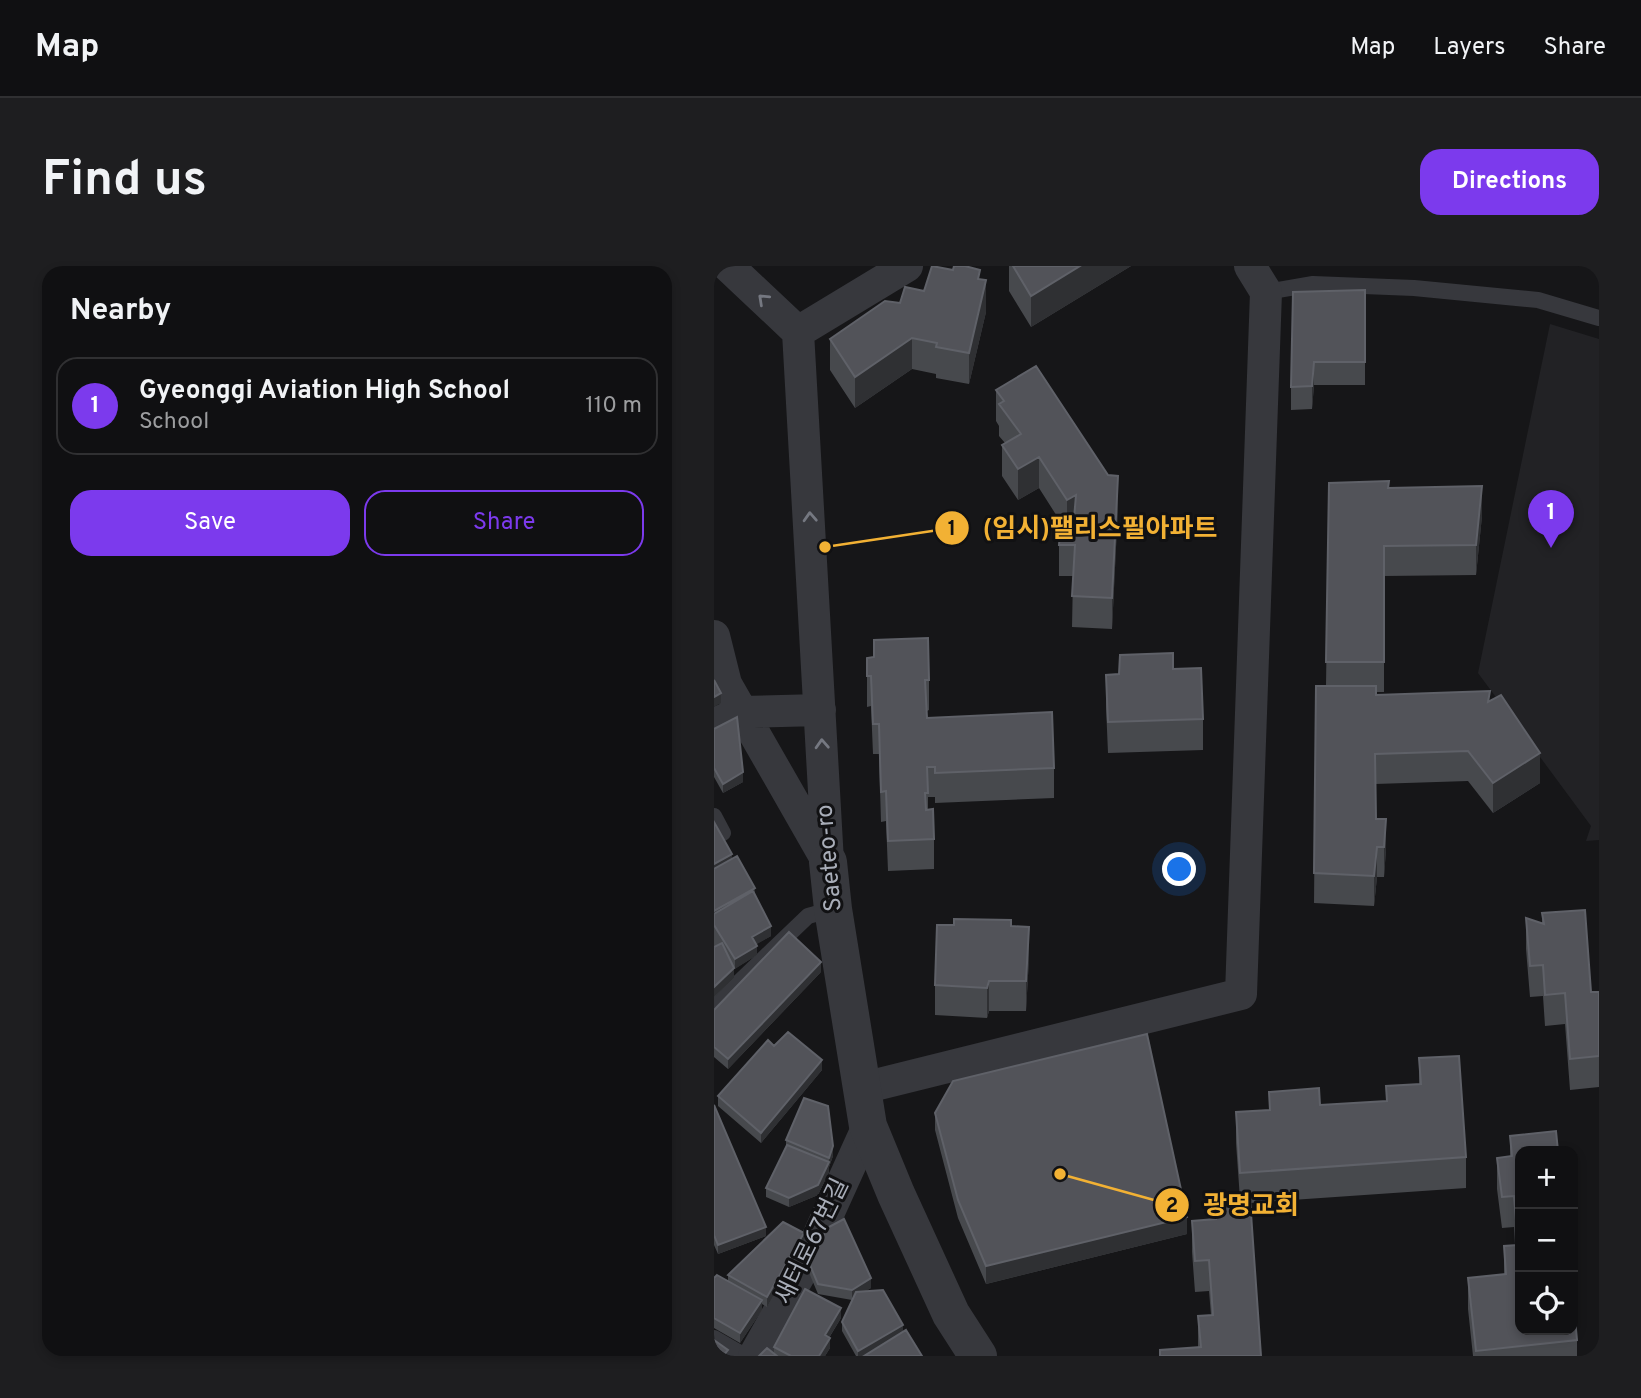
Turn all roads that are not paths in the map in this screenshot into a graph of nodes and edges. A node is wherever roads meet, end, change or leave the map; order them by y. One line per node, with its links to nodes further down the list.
1 (728, 266): 5 (street, one-way to 1)
2 (907, 266): 5 (street)
3 (1258, 279): 4 (lane); 16 (street)
4 (1599, 318)
5 (798, 332): 7 (street, Saeteo-ro, one-way to 5)
6 (714, 636): 8 (street)
7 (820, 710): 8 (street); 10 (street, Saeteo-ro, one-way to 7)
8 (728, 718): 9 (street)
9 (780, 780): 10 (street); 13 (street)
10 (824, 781): 13 (street, Saeteo-ro)
11 (714, 816): 12 (lane)
12 (723, 833)
13 (828, 862): 14 (street, Saeteo-ro)
14 (833, 909): 15 (lane); 16 (street, Saeteo-ro)
15 (714, 1006)
16 (863, 1088): 17 (street, Saeteo-ro)
17 (868, 1126): 19 (street, Saeteo-ro); 21 (street, 새터로67번길)
18 (714, 1338): 20 (lane)
19 (971, 1353)
20 (745, 1356)
21 (754, 1356)

